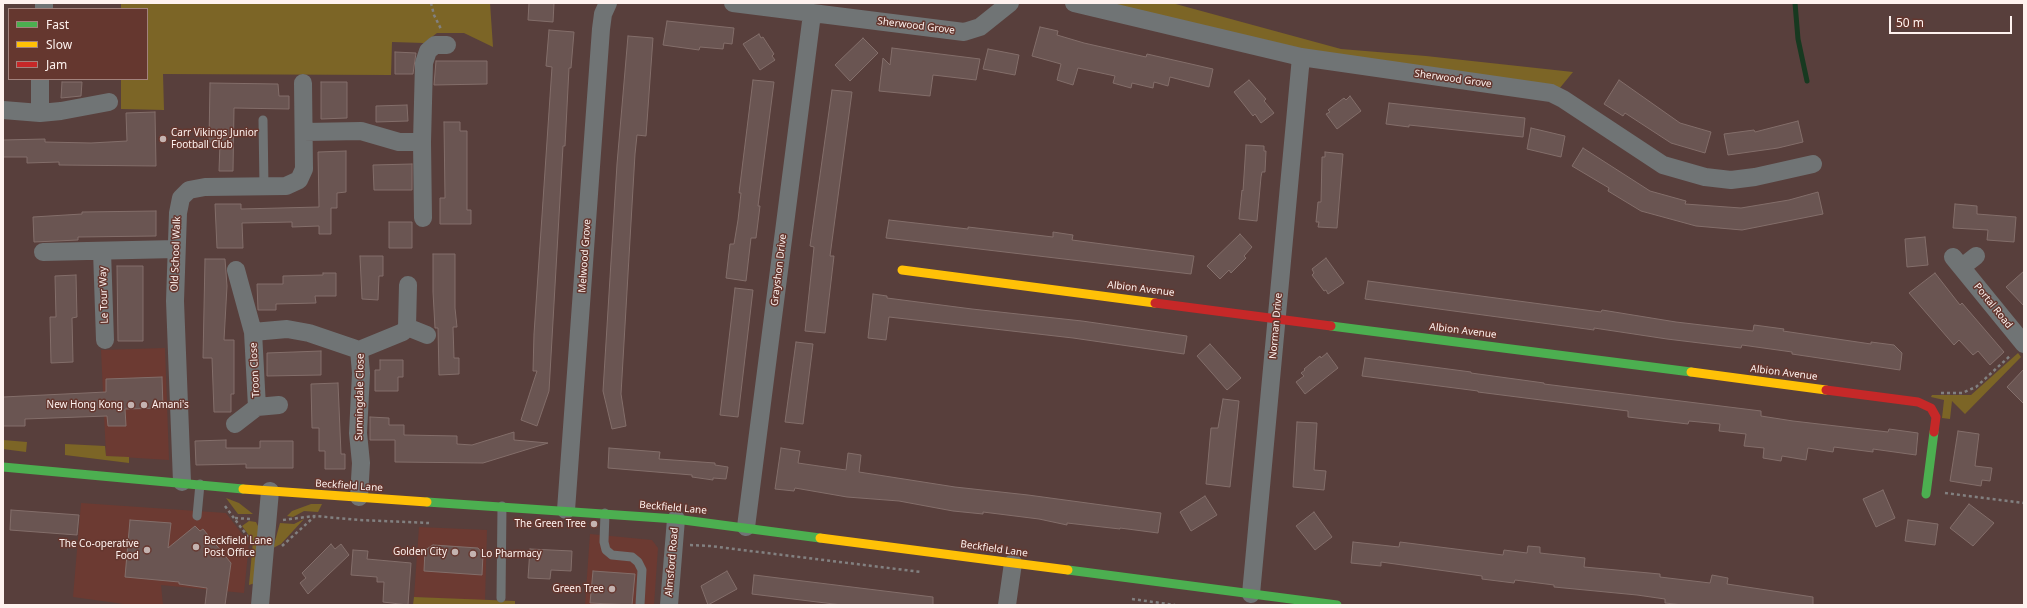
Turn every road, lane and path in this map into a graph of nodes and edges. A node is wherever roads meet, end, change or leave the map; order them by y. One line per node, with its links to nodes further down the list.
1 (431, 3): 7 (path)
2 (608, 3): 46 (street, Melwood Grove)
3 (733, 3): 6 (street)
4 (1010, 3): 6 (street, Sherwood Grove)
5 (1074, 3): 8 (street, Sherwood Grove)
6 (812, 14): 54 (street, Grayshon Drive)
7 (447, 45): 16 (street)
8 (1301, 57): 17 (street, Sherwood Grove); 27 (street, Norman Drive)
9 (40, 80): 13 (street)
10 (303, 83): 15 (street, Old School Walk)
11 (109, 102): 13 (street)
12 (3, 110): 13 (street)
13 (40, 113)
14 (263, 120): 18 (lane)
15 (304, 132): 16 (street); 18 (street, Old School Walk)
16 (422, 142): 19 (street)
17 (1813, 164)
18 (264, 187): 20 (street, Old School Walk)
19 (423, 218)
20 (176, 248): 21 (street); 39 (street, Old School Walk)
21 (102, 251): 22 (street); 31 (street, Le Tour Way)
22 (43, 252)
23 (1976, 256): 32 (street, Portal Road)
24 (236, 270): 29 (street, Troon Close)
25 (902, 270): 27 (street, Albion Avenue)
26 (408, 285): 28 (street)
27 (1277, 318): 34 (street, Albion Avenue); 57 (street, Norman Drive)
28 (407, 327): 30 (street); 33 (street, Sunningdale Close)
29 (252, 332): 33 (street, Troon Close); 36 (street, Troon Close)
30 (427, 335)
31 (105, 340)
32 (2024, 344): 34 (path)
33 (359, 350): 42 (street, Sunningdale Close)
34 (1918, 402): 41 (street, Albion Avenue)
35 (279, 405): 36 (street, Troon Close)
36 (257, 407): 37 (street, Troon Close)
37 (235, 424)
38 (3, 467): 39 (street, Beckfield Lane)
39 (191, 483): 40 (street, Beckfield Lane); 48 (lane)
40 (270, 491): 42 (street, Beckfield Lane); 55 (street)
41 (1926, 494): 43 (path)
42 (359, 497): 45 (street, Beckfield Lane)
43 (2024, 503)
44 (224, 506): 50 (path)
45 (502, 506): 46 (street, Beckfield Lane); 58 (lane)
46 (566, 510): 47 (street, Beckfield Lane)
47 (606, 513): 51 (street, Beckfield Lane); 60 (lane)
48 (197, 516)
49 (315, 516): 52 (path); 53 (path); 55 (path)
50 (256, 519)
51 (676, 519): 54 (street, Beckfield Lane); 61 (street, Almsford Road)
52 (285, 521)
53 (431, 523)
54 (746, 527): 56 (street, Beckfield Lane)
55 (265, 556): 59 (street)
56 (1013, 563): 57 (street, Beckfield Lane); 62 (street)
57 (1251, 594): 63 (street, Beckfield Lane)
58 (500, 598)
59 (260, 605)
60 (640, 605)
61 (669, 605)
62 (1007, 605)
63 (1337, 605)

